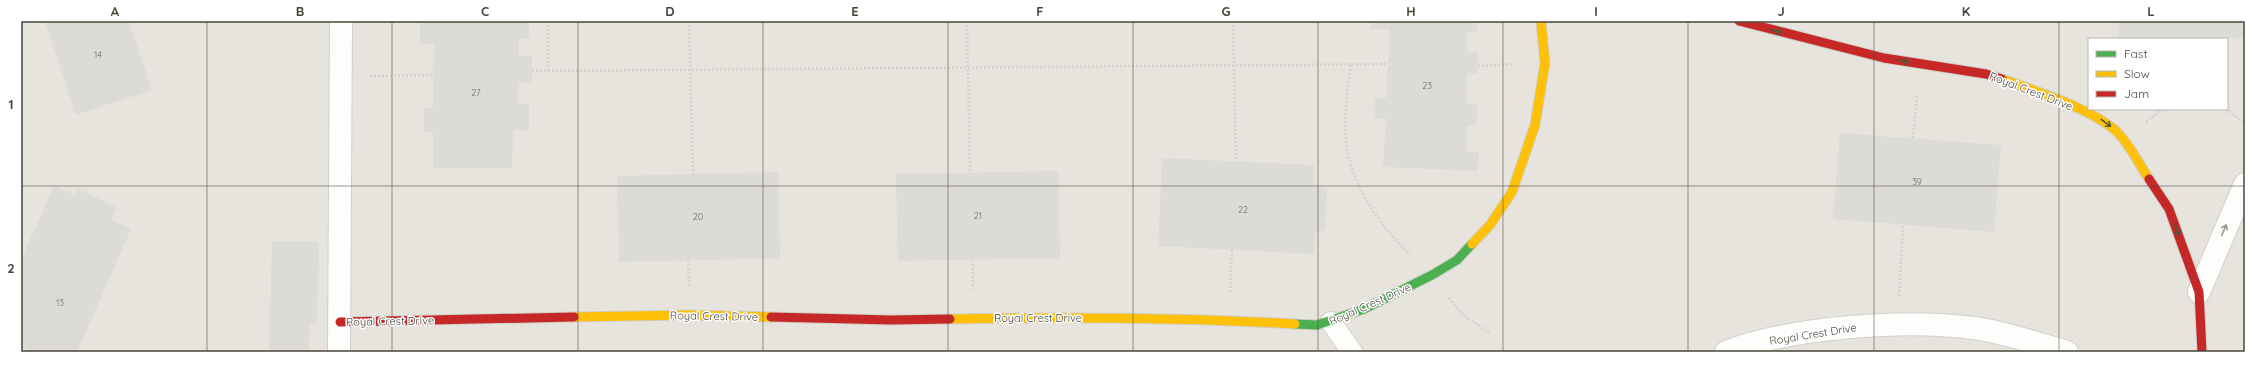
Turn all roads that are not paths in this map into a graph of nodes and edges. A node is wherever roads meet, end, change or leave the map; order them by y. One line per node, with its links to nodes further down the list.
1 (341, 21): 6 (street, Royal Crest Drive)
2 (1541, 21): 7 (street, Royal Crest Drive)
3 (1739, 21): 5 (street, Royal Crest Drive, one-way to 5)
4 (2245, 184): 5 (street, Royal Crest Drive, one-way to 4)
5 (2199, 292): 12 (street, Royal Crest Drive)
6 (340, 322): 7 (street, Royal Crest Drive); 8 (street, Royal Crest Drive)
7 (1331, 322): 9 (lane)
8 (339, 352)
9 (1352, 352)
10 (1726, 352): 11 (street, Royal Crest Drive)
11 (2067, 352)
12 (2202, 352)

